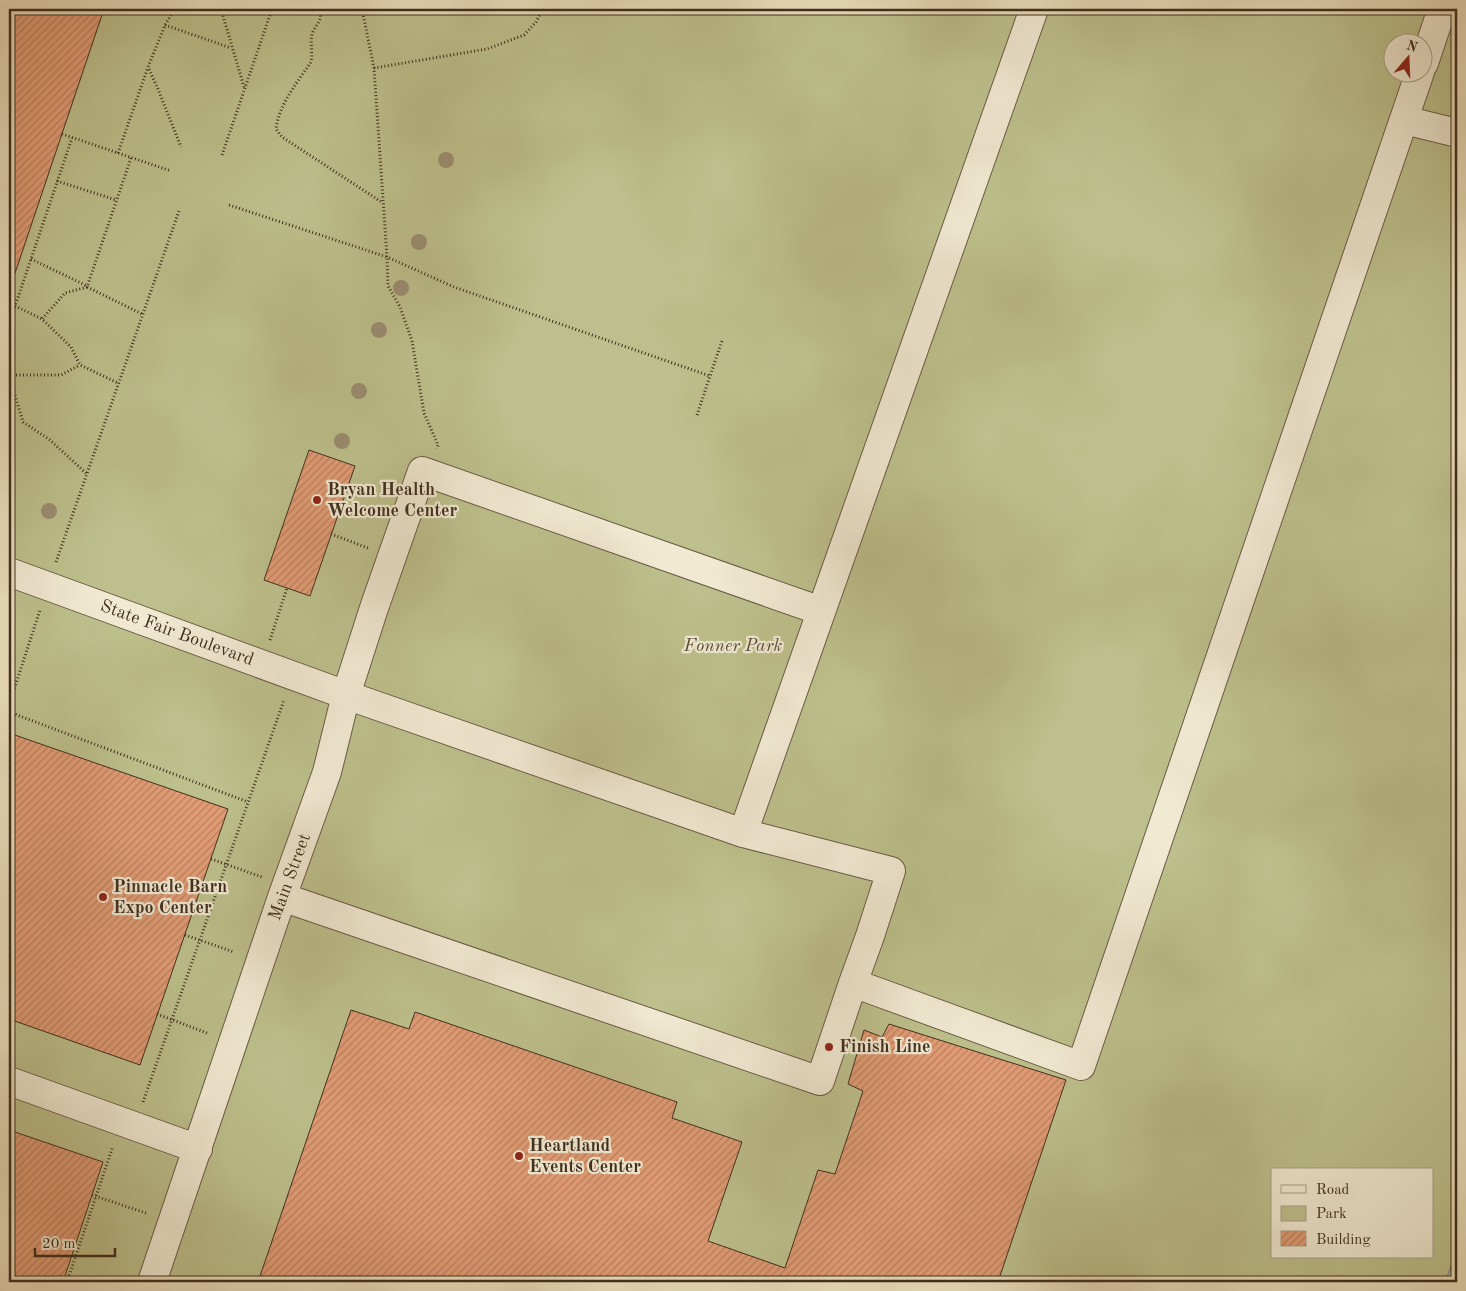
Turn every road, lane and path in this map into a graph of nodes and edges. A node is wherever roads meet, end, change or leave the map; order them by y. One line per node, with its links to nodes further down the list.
1 (175, 9): 9 (path)
2 (221, 9): 11 (path)
3 (272, 9): 15 (path)
4 (318, 9): 27 (path)
5 (362, 9): 13 (path)
6 (543, 9): 13 (path)
7 (1034, 9): 50 (street)
8 (1442, 9): 10 (street)
9 (165, 25): 11 (path); 12 (path)
10 (1434, 33)
11 (231, 48): 15 (path)
12 (148, 67): 20 (path); 21 (path)
13 (374, 68): 27 (path)
14 (1417, 82): 16 (street)
15 (244, 89): 22 (path)
16 (1404, 120): 17 (street); 64 (street)
17 (1457, 133)
18 (62, 134): 19 (path)
19 (72, 138): 21 (path); 25 (path)
20 (181, 147)
21 (118, 153): 23 (path)
22 (222, 155)
23 (131, 158): 24 (path); 26 (path)
24 (171, 171)
25 (57, 181): 26 (path); 31 (path)
26 (116, 200): 32 (path)
27 (383, 203): 30 (path)
28 (229, 205): 30 (path)
29 (179, 211): 34 (path)
30 (387, 257): 40 (path); 43 (path)
31 (31, 259): 32 (path); 33 (path)
32 (87, 286): 34 (path); 35 (path)
33 (15, 306): 35 (path); 36 (path)
34 (142, 314): 41 (path)
35 (42, 319): 38 (path)
36 (9, 324)
37 (722, 341): 40 (path)
38 (80, 365): 39 (path); 41 (path)
39 (9, 375): 44 (path)
40 (710, 376): 42 (path)
41 (118, 383): 44 (path)
42 (697, 415)
43 (426, 472): 46 (street, Main Street); 50 (street)
44 (87, 474): 48 (path)
45 (331, 534): 46 (path)
46 (392, 557): 53 (street, Main Street)
47 (9, 572): 48 (street, State Fair Boulevard)
48 (48, 585): 51 (street, State Fair Boulevard); 54 (path)
49 (287, 588): 51 (path)
50 (821, 611): 57 (street)
51 (262, 664): 52 (street, State Fair Boulevard)
52 (293, 676): 53 (street, State Fair Boulevard); 56 (path)
53 (346, 695): 57 (street, State Fair Boulevard); 60 (street, Main Street)
54 (9, 705)
55 (9, 712): 56 (path)
56 (248, 802): 59 (path)
57 (743, 833): 64 (street, State Fair Boulevard)
58 (211, 859): 59 (path)
59 (226, 864): 60 (path); 62 (path)
60 (284, 891): 63 (street, Main Street); 64 (street)
61 (185, 935): 62 (path)
62 (200, 940): 63 (path); 66 (path)
63 (260, 962): 67 (street, Main Street)
64 (853, 983)
65 (157, 1014): 66 (path)
66 (172, 1019): 67 (path); 69 (path)
67 (233, 1042): 70 (street, Main Street)
68 (9, 1081): 69 (street)
69 (128, 1124): 70 (street); 71 (path)
70 (198, 1149): 72 (street, Main Street)
71 (94, 1195): 72 (path); 73 (path)
72 (173, 1223): 74 (street, Main Street)
73 (67, 1282)
74 (152, 1282)

